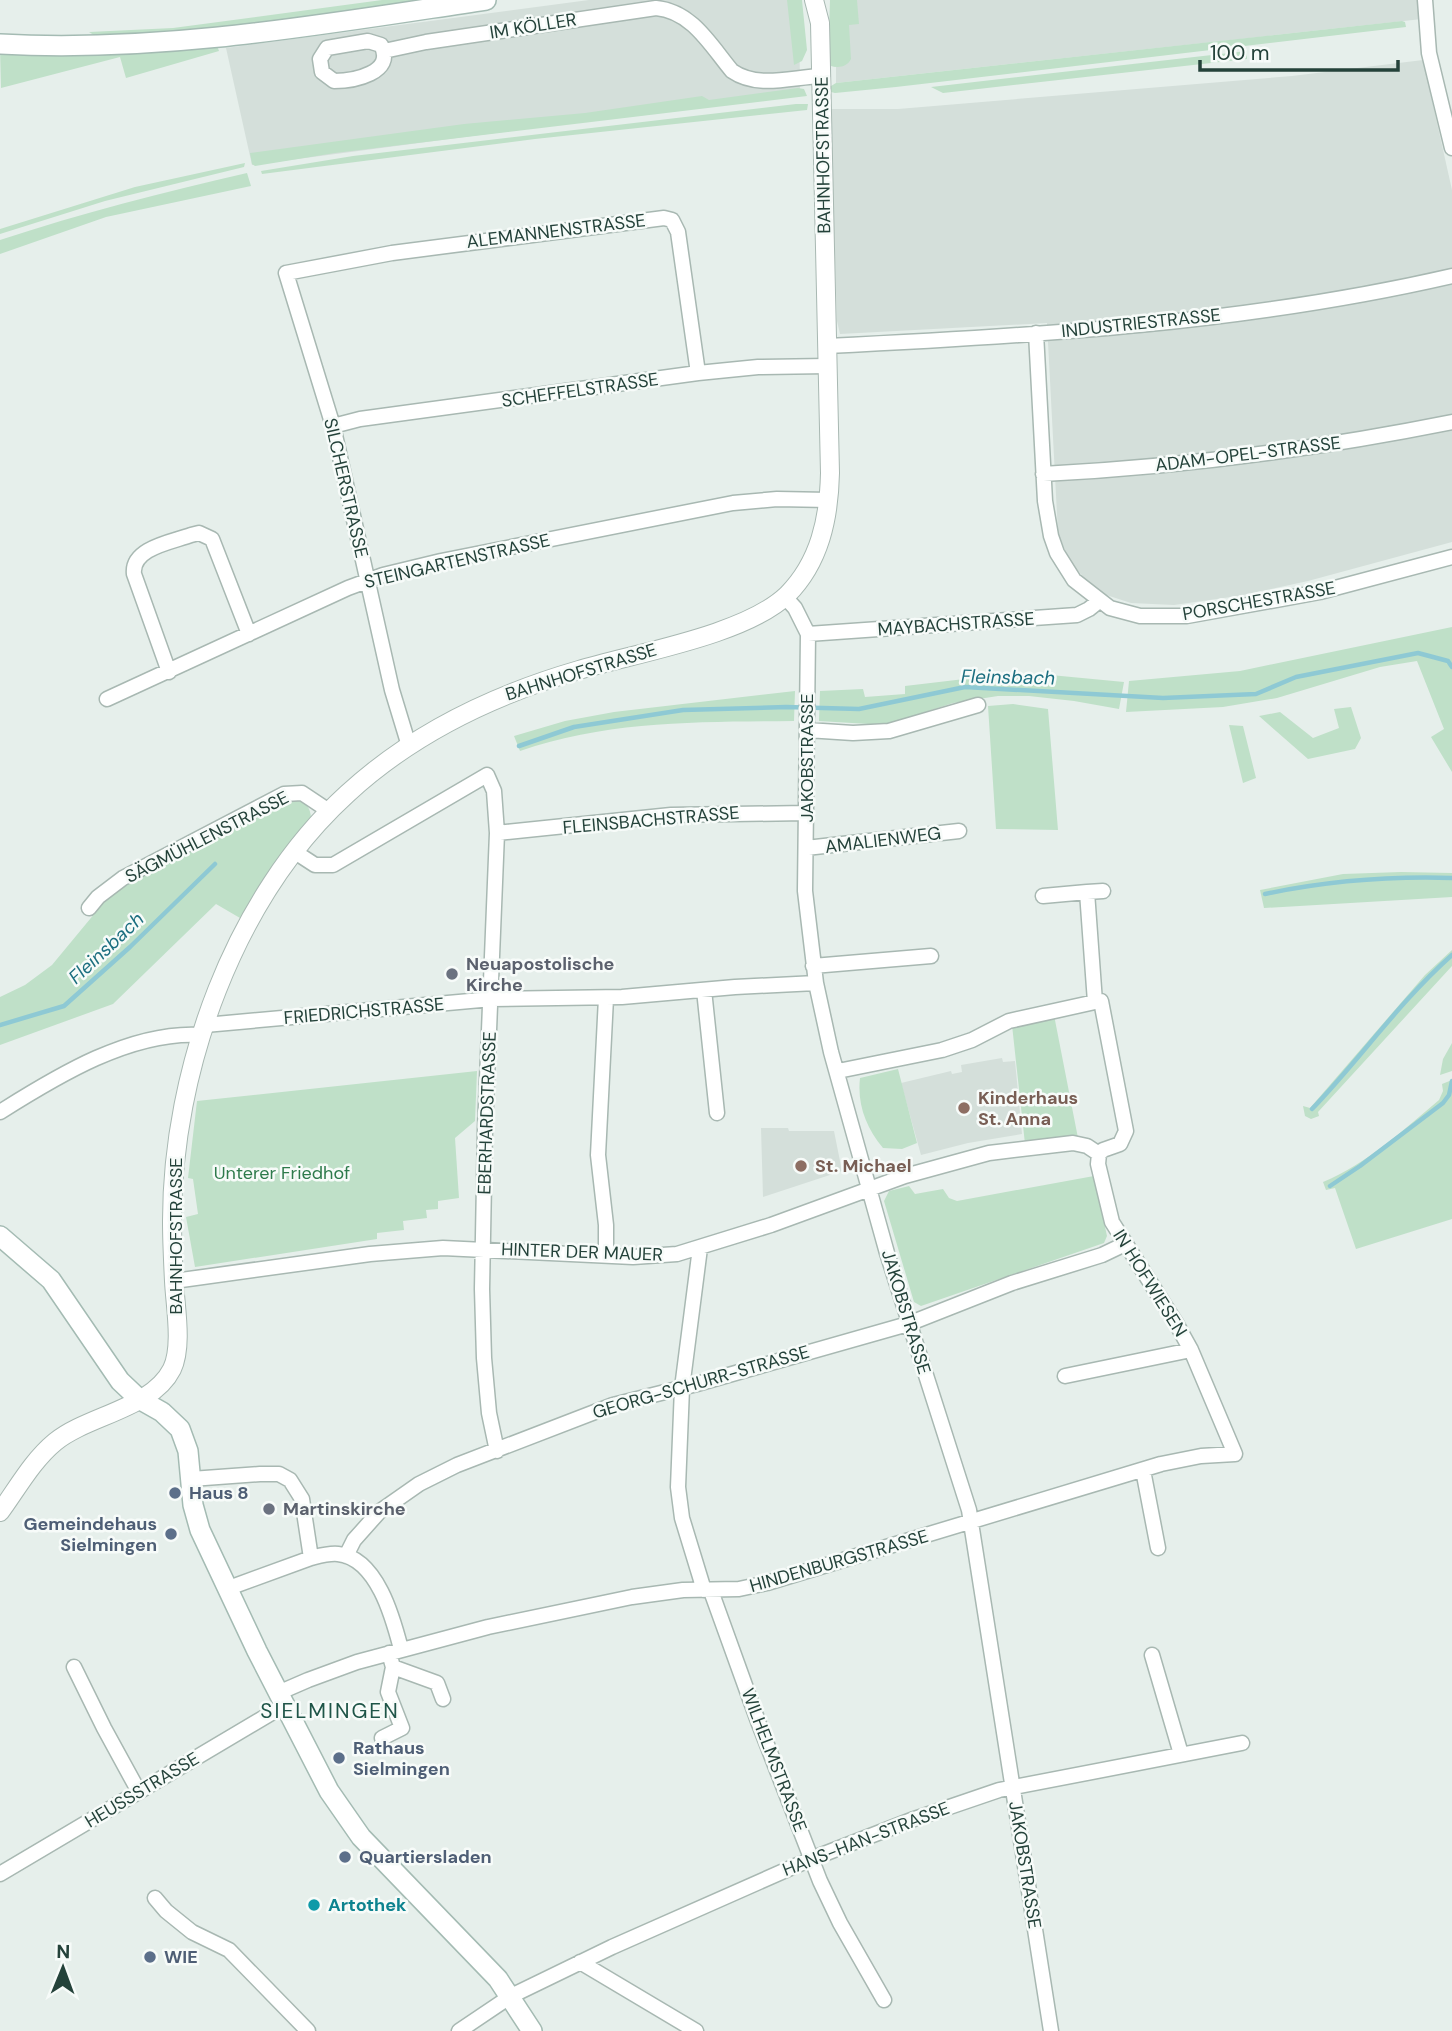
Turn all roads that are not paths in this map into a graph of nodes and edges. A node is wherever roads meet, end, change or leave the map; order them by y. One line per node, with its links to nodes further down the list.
1 (486, 0): 6 (main road)
2 (814, 0): 5 (street, BAHNHOFSTRASSE)
3 (824, 0): 5 (street, BAHNHOFSTRASSE)
4 (1426, 7): 9 (street)
5 (820, 19): 8 (street, BAHNHOFSTRASSE)
6 (0, 44)
7 (384, 51): 8 (street, IM KÖLLER)
8 (821, 75): 13 (street, BAHNHOFSTRASSE)
9 (1452, 148)
10 (286, 273): 15 (street, ALEMANNENSTRASSE); 17 (street, SILCHERSTRASSE)
11 (1452, 276): 12 (street, INDUSTRIESTRASSE)
12 (1036, 333): 13 (street, INDUSTRIESTRASSE); 18 (street, PORSCHESTRASSE)
13 (827, 346): 14 (street, BAHNHOFSTRASSE)
14 (828, 366): 15 (street, SCHEFFELSTRASSE); 19 (street, BAHNHOFSTRASSE)
15 (698, 373): 17 (street, SCHEFFELSTRASSE)
16 (1452, 422): 18 (street, ADAM-OPEL-STRASSE)
17 (333, 426): 21 (street, SILCHERSTRASSE)
18 (1043, 474): 23 (street, PORSCHESTRASSE)
19 (829, 500): 21 (street, STEINGARTENSTRASSE); 22 (street, BAHNHOFSTRASSE)
20 (1452, 556): 23 (street, PORSCHESTRASSE)
21 (368, 579): 24 (street, STEINGARTENSTRASSE); 30 (street, SILCHERSTRASSE)
22 (785, 597): 25 (street); 30 (street, BAHNHOFSTRASSE)
23 (1099, 601): 25 (street, MAYBACHSTRASSE)
24 (249, 634): 26 (street, STEINGARTENSTRASSE); 26 (street)
25 (808, 634): 29 (street, JAKOBSTRASSE)
26 (169, 672): 27 (street, STEINGARTENSTRASSE)
27 (107, 699)
28 (978, 705): 29 (street)
29 (807, 727): 32 (street, JAKOBSTRASSE)
30 (409, 746): 31 (street, BAHNHOFSTRASSE)
31 (329, 811): 36 (street, BAHNHOFSTRASSE); 40 (street, SÄGMÜHLENSTRASSE)
32 (806, 813): 34 (street, FLEINSBACHSTRASSE); 35 (street, JAKOBSTRASSE)
33 (959, 831): 35 (street, AMALIENWEG)
34 (497, 832): 36 (street, EBERHARDSTRASSE); 46 (street, EBERHARDSTRASSE)
35 (806, 848): 42 (street, JAKOBSTRASSE)
36 (295, 852): 48 (street, BAHNHOFSTRASSE)
37 (1103, 891): 38 (street)
38 (1087, 892): 39 (street); 47 (street)
39 (1043, 895)
40 (89, 908)
41 (931, 956): 42 (street)
42 (813, 966): 43 (street, JAKOBSTRASSE)
43 (816, 983): 44 (street, FRIEDRICHSTRASSE); 49 (street, JAKOBSTRASSE)
44 (704, 990): 45 (street, FRIEDRICHSTRASSE); 51 (street)
45 (606, 998): 46 (street, FRIEDRICHSTRASSE); 58 (street)
46 (492, 999): 48 (street, FRIEDRICHSTRASSE); 56 (street, EBERHARDSTRASSE)
47 (1095, 1002): 49 (street); 52 (street)
48 (204, 1030): 50 (street, FRIEDRICHSTRASSE); 59 (street, BAHNHOFSTRASSE)
49 (838, 1071): 53 (street, JAKOBSTRASSE)
50 (0, 1112)
51 (717, 1113)
52 (1099, 1154): 53 (street, HINTER DER MAUER); 55 (street, IN HOFWIESEN)
53 (870, 1189): 57 (street, HINTER DER MAUER); 60 (street, JAKOBSTRASSE)
54 (0, 1236): 64 (main road)
55 (1125, 1244): 60 (street, GEORG-SCHURR-STRASSE); 61 (street, IN HOFWIESEN)
56 (482, 1248): 58 (street, HINTER DER MAUER); 59 (street, HINTER DER MAUER); 65 (street, EBERHARDSTRASSE)
57 (700, 1248): 58 (street, HINTER DER MAUER); 63 (street, WILHELMSTRASSE)
58 (606, 1256)
59 (174, 1281): 64 (street, BAHNHOFSTRASSE)
60 (908, 1324): 63 (street, GEORG-SCHURR-STRASSE); 70 (street, JAKOBSTRASSE)
61 (1191, 1350): 62 (street); 66 (street, IN HOFWIESEN)
62 (1065, 1376)
63 (682, 1388): 65 (street, GEORG-SCHURR-STRASSE); 75 (street, WILHELMSTRASSE)
64 (139, 1399): 68 (main road); 69 (street, BAHNHOFSTRASSE)
65 (497, 1451): 72 (street, GEORG-SCHURR-STRASSE)
66 (1235, 1454): 67 (street, HINDENBURGSTRASSE)
67 (1143, 1470): 70 (street, HINDENBURGSTRASSE); 71 (street)
68 (191, 1479): 73 (street); 74 (main road)
69 (0, 1512)
70 (972, 1523): 75 (street, HINDENBURGSTRASSE); 84 (street, JAKOBSTRASSE)
71 (1158, 1548)
72 (346, 1556): 73 (street); 77 (street)
73 (311, 1558): 74 (street)
74 (226, 1589): 79 (main road)
75 (707, 1590): 77 (street, HINDENBURGSTRASSE); 86 (street, WILHELMSTRASSE)
76 (1152, 1655): 83 (street)
77 (394, 1656): 79 (street, HINDENBURGSTRASSE); 80 (street); 81 (street)
78 (74, 1667): 85 (street)
79 (281, 1699): 85 (street, HEUSSSTRASSE); 90 (main road)
80 (443, 1699)
81 (382, 1738)
82 (1242, 1743): 83 (street, HANS-HAN-STRASSE)
83 (1181, 1754): 84 (street, HANS-HAN-STRASSE)
84 (1013, 1787): 86 (street, HANS-HAN-STRASSE); 96 (street, JAKOBSTRASSE)
85 (139, 1792): 87 (street, HEUSSSTRASSE)
86 (811, 1859): 89 (street, HANS-HAN-STRASSE); 91 (street, WILHELMSTRASSE)
87 (0, 1874)
88 (155, 1898): 92 (street)
89 (580, 1962): 90 (street, HANS-HAN-STRASSE); 95 (street)
90 (511, 1996): 93 (street, HANS-HAN-STRASSE); 94 (main road)
91 (884, 2000)
92 (308, 2031)
93 (459, 2031)
94 (532, 2031)
95 (696, 2031)
96 (1051, 2031)

